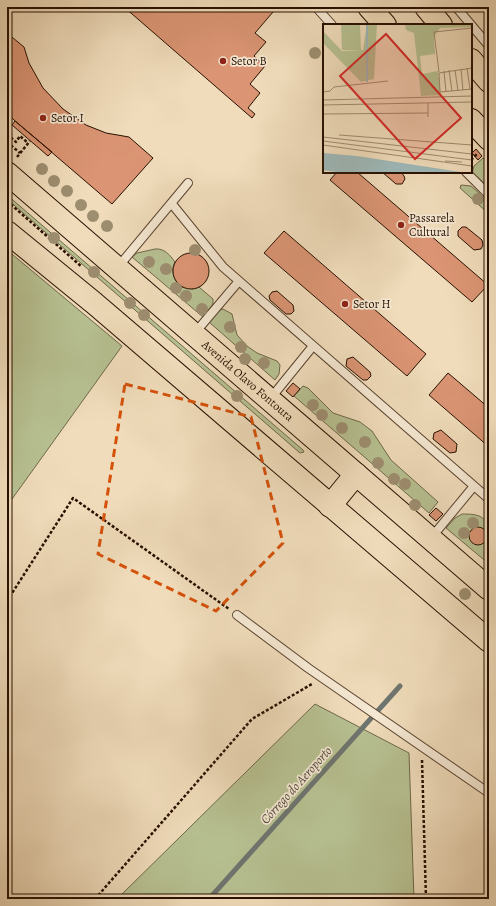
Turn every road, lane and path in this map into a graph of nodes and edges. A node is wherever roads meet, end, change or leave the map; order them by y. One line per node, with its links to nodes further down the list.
1 (316, 7): 6 (lane)
2 (369, 7): 7 (main road)
3 (386, 7): 8 (main road)
4 (426, 7): 9 (main road)
5 (456, 7): 10 (lane)
6 (331, 24)
7 (384, 24)
8 (385, 24)
9 (440, 24)
10 (470, 24)
11 (472, 26): 12 (lane)
12 (489, 46)
13 (472, 61): 14 (main road)
14 (489, 82)
15 (472, 122): 18 (main road)
16 (7, 134): 19 (path)
17 (7, 142): 19 (path)
18 (484, 145): 20 (path)
19 (20, 153): 21 (path)
20 (472, 159)
21 (11, 166): 27 (main road, Avenida Olavo Fontoura)
22 (467, 173): 24 (lane)
23 (188, 184): 25 (lane)
24 (489, 195)
25 (172, 204): 27 (lane); 28 (lane)
26 (8, 235): 35 (main road)
27 (117, 269): 29 (main road, Avenida Olavo Fontoura)
28 (239, 281): 29 (lane); 30 (lane)
29 (193, 335): 31 (main road, Avenida Olavo Fontoura)
30 (313, 346): 31 (lane); 33 (lane)
31 (269, 400): 32 (main road, Avenida Olavo Fontoura)
32 (356, 474): 35 (main road); 37 (main road, Avenida Olavo Fontoura)
33 (474, 486): 34 (lane); 37 (lane)
34 (489, 499)
35 (330, 506): 36 (main road)
36 (362, 532): 41 (main road); 42 (main road)
37 (431, 539): 38 (main road, Avenida Olavo Fontoura)
38 (489, 589)
39 (7, 601): 40 (path)
40 (237, 615): 43 (lane)
41 (489, 629)
42 (489, 641)
43 (322, 677): 44 (lane); 46 (path)
44 (421, 746): 45 (lane); 47 (path)
45 (489, 793)
46 (95, 899)
47 (426, 899)

